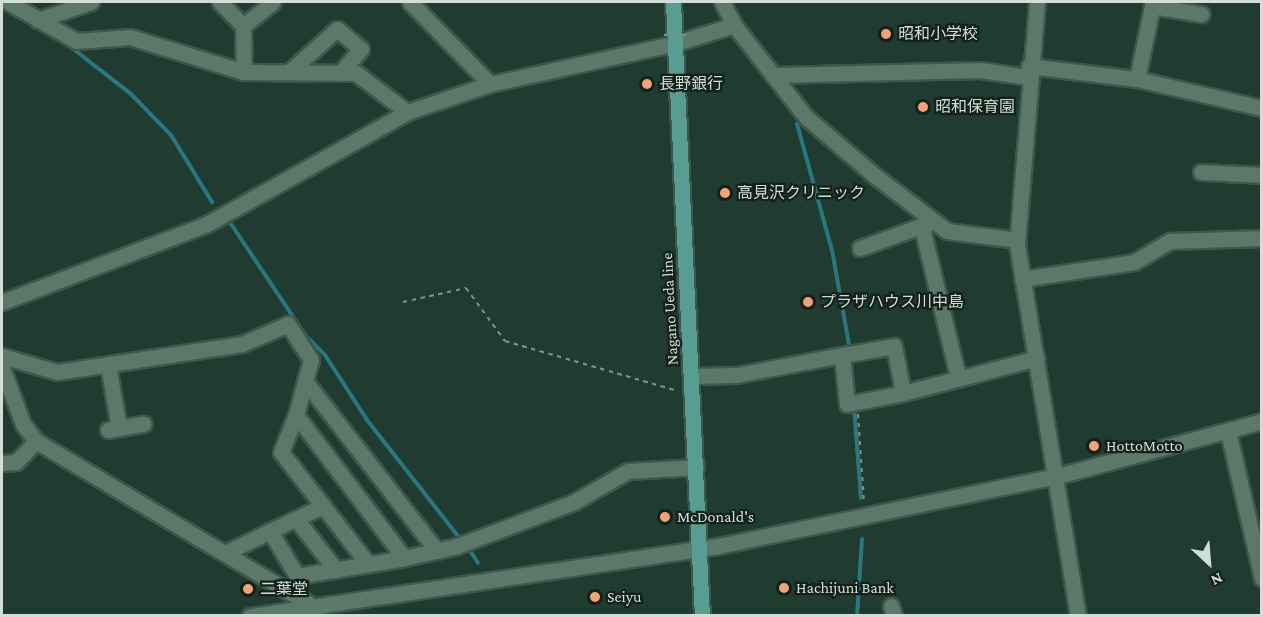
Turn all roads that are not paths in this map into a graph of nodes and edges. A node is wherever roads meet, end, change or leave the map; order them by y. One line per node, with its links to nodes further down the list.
1 (8, 2): 11 (street)
2 (91, 2): 11 (street)
3 (220, 2): 13 (street)
4 (273, 2): 13 (street)
5 (410, 2): 21 (street)
6 (673, 2): 14 (main road, Nagano Ueda line)
7 (722, 2): 12 (street)
8 (1037, 2): 18 (street)
9 (1153, 4): 10 (street); 20 (street)
10 (1201, 14)
11 (38, 20): 16 (street)
12 (734, 25): 14 (street); 19 (street)
13 (243, 26): 16 (street)
14 (676, 38): 21 (street); 37 (main road, Nagano Ueda line)
15 (343, 70): 17 (street); 17 (street); 23 (street)
16 (244, 72): 17 (street)
17 (289, 72)
18 (1029, 72): 19 (street); 20 (street); 28 (street)
19 (773, 75): 26 (street)
20 (1137, 79): 22 (street)
21 (490, 84): 23 (street)
22 (1262, 108)
23 (407, 112): 31 (street)
24 (1201, 172): 25 (street)
25 (1262, 175)
26 (928, 224): 28 (street); 29 (street); 38 (street)
27 (1262, 238): 30 (street)
28 (1017, 240): 30 (street)
29 (860, 248)
30 (1022, 279): 34 (street)
31 (2, 302)
32 (842, 355): 37 (street); 40 (street); 40 (street)
33 (2, 356): 35 (street)
34 (1037, 358): 38 (street); 48 (street)
35 (108, 365): 39 (street); 43 (street)
36 (2, 368): 45 (street)
37 (691, 376): 47 (main road, Nagano Ueda line)
38 (958, 377): 40 (street)
39 (305, 381): 41 (street); 53 (street)
40 (903, 393)
41 (296, 415): 49 (street); 55 (street)
42 (1262, 421): 44 (street)
43 (143, 424)
44 (1228, 430): 48 (street); 58 (street)
45 (36, 441): 46 (street); 54 (street)
46 (2, 463)
47 (696, 467): 52 (main road, Nagano Ueda line); 53 (street)
48 (1057, 476): 52 (street); 62 (street)
49 (323, 506): 50 (street); 56 (street)
50 (296, 519): 51 (street); 57 (street)
51 (270, 531): 54 (street); 57 (street)
52 (699, 549): 59 (street); 61 (main road, Nagano Ueda line)
53 (437, 550): 55 (street)
54 (227, 552): 59 (street)
55 (404, 558): 56 (street)
56 (368, 564): 57 (street)
57 (336, 570)
58 (1261, 571)
59 (320, 611): 60 (street)
60 (250, 615)
61 (702, 615)
62 (1078, 615)

